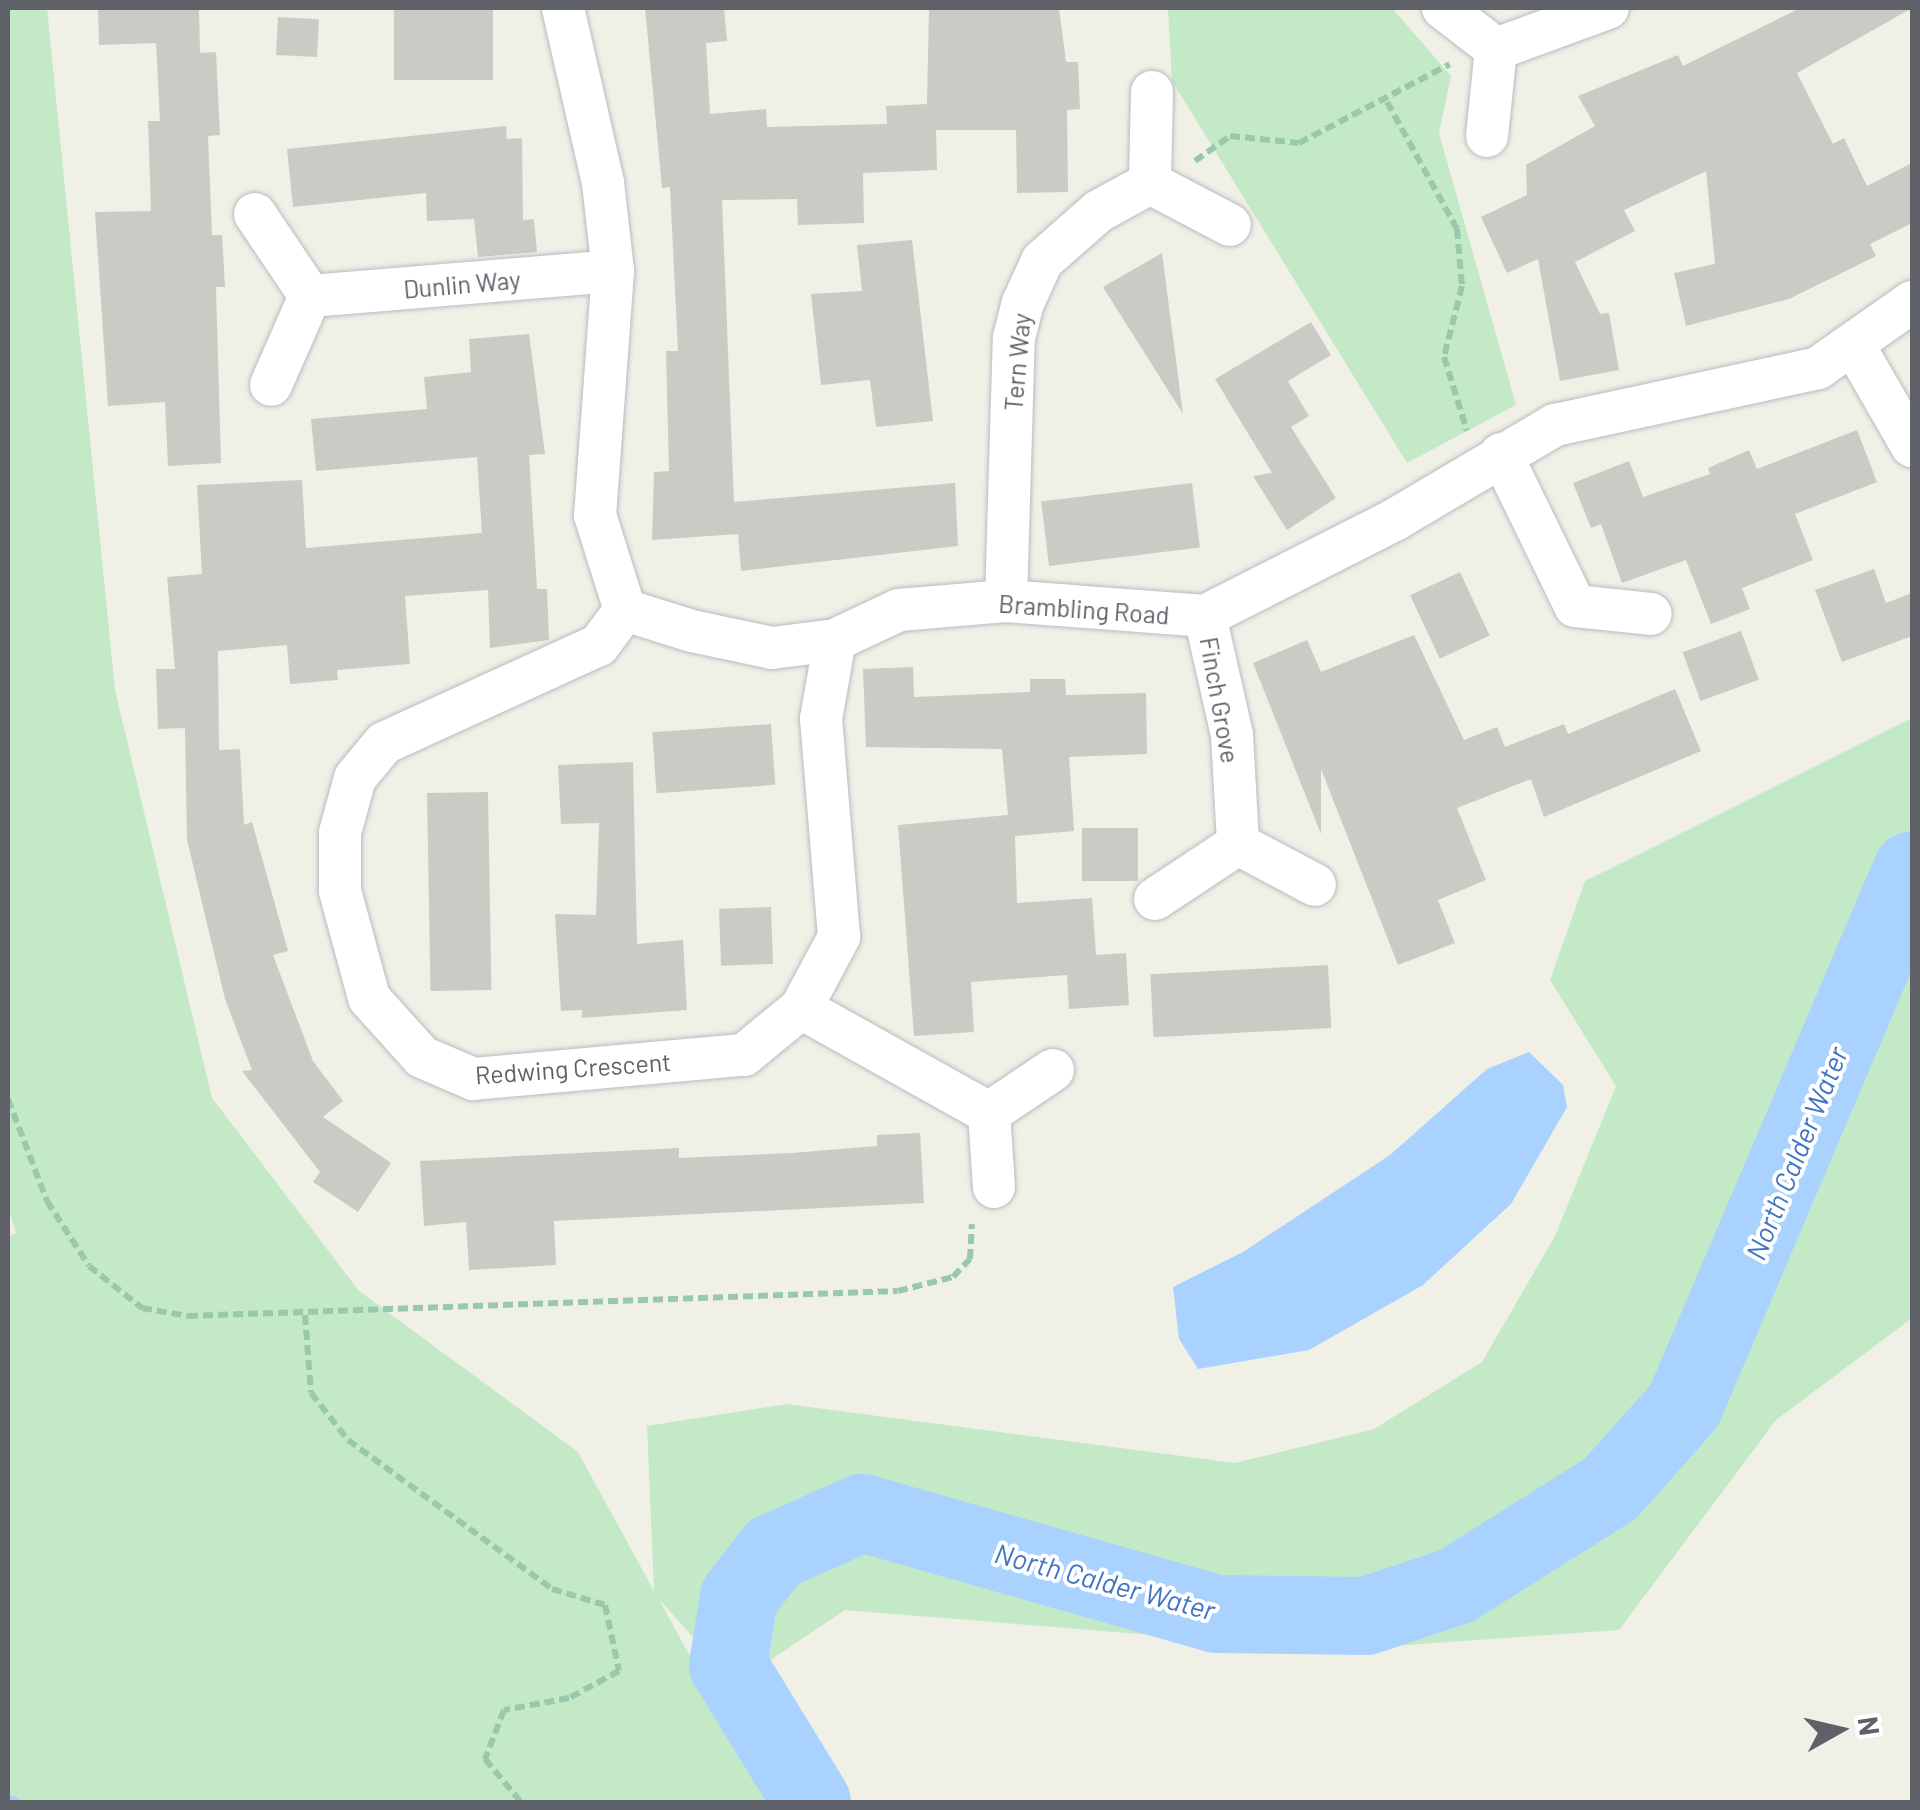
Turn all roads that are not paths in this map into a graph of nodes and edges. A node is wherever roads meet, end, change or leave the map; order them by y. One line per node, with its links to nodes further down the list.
1 (563, 8): 10 (street)
2 (1443, 8): 4 (street)
3 (1608, 8): 4 (street)
4 (1496, 49): 6 (street)
5 (1152, 92): 7 (street)
6 (1487, 136)
7 (1150, 184): 9 (street); 17 (street, Tern Way)
8 (256, 214): 11 (street)
9 (1230, 225)
10 (613, 271): 11 (street, Dunlin Way); 18 (street)
11 (310, 296): 14 (street)
12 (1912, 302): 13 (street, Brambling Road)
13 (1853, 344): 15 (street); 16 (street, Brambling Road)
14 (271, 386)
15 (1912, 446)
16 (1491, 459): 19 (street); 20 (street, Brambling Road)
17 (1006, 602): 20 (street, Brambling Road); 21 (street, Brambling Road)
18 (624, 610): 21 (street, Brambling Road); 25 (street, Redwing Crescent)
19 (1651, 614)
20 (1204, 616): 22 (street, Finch Grove)
21 (835, 640): 25 (street, Redwing Crescent)
22 (1238, 844): 23 (street); 24 (street)
23 (1315, 885)
24 (1155, 898)
25 (801, 1008): 27 (street)
26 (1053, 1070): 27 (street)
27 (989, 1113): 28 (street)
28 (994, 1187)

